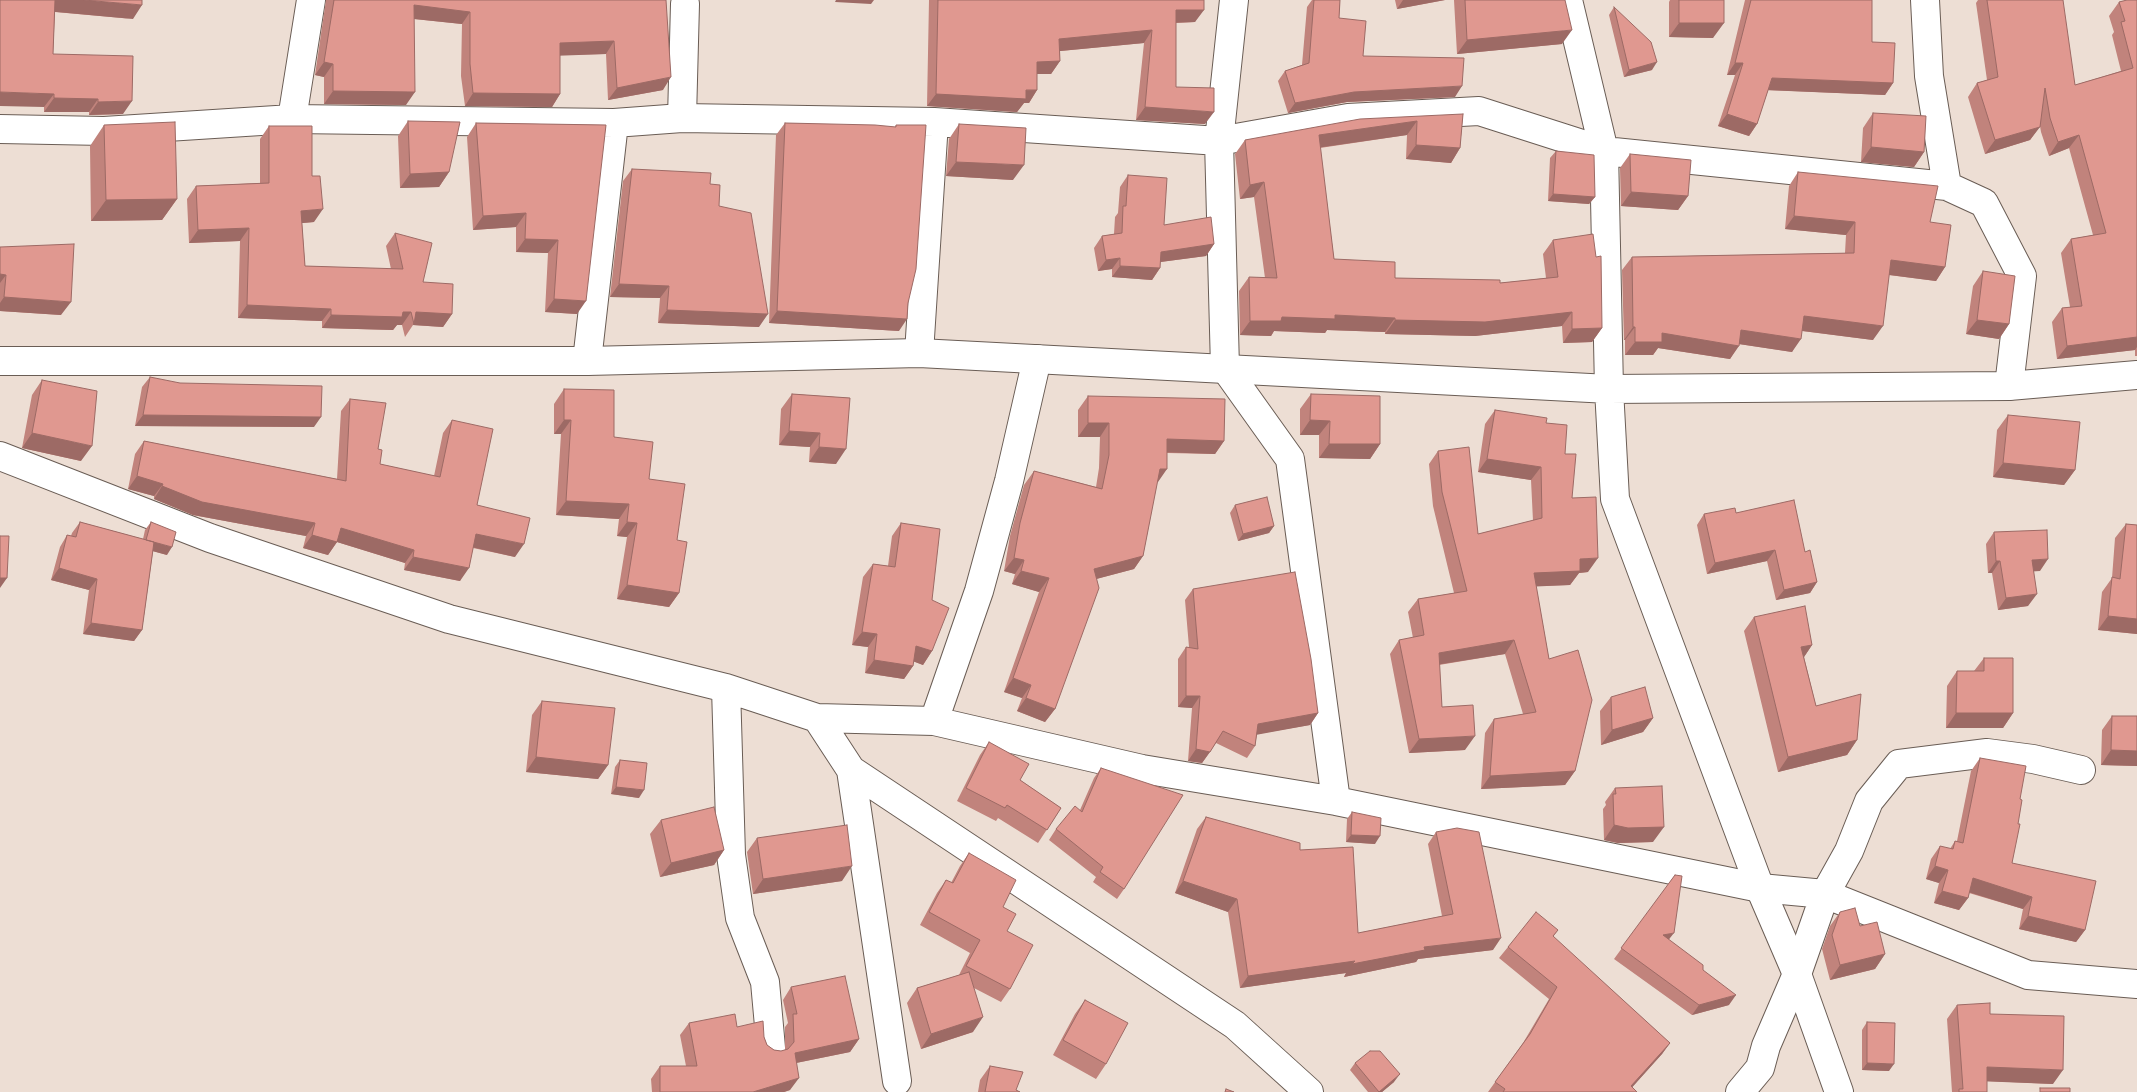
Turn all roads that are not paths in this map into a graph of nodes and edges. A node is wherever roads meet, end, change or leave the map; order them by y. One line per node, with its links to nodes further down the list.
1 (311, 0): 7 (street)
2 (1234, 0): 11 (street)
3 (1568, 0): 12 (street)
4 (1925, 0): 13 (street)
5 (685, 4): 6 (street)
6 (682, 118): 8 (street); 9 (street)
7 (292, 119): 9 (street); 10 (street)
8 (934, 122): 11 (street); 14 (street)
9 (614, 123): 17 (street)
10 (0, 129)
11 (1219, 141): 12 (street); 18 (street)
12 (1604, 151): 13 (street); 21 (street)
13 (1948, 186): 20 (street)
14 (919, 353): 15 (street); 17 (street)
15 (1037, 359): 18 (street); 25 (street)
16 (0, 361): 17 (street)
17 (587, 361)
18 (1224, 368): 21 (street); 28 (street)
19 (2137, 375): 20 (street)
20 (2008, 386): 21 (street)
21 (1609, 390): 29 (street)
22 (0, 456): 23 (street)
23 (726, 688): 24 (street); 33 (street)
24 (817, 718): 25 (street); 26 (street)
25 (934, 721): 28 (street)
26 (851, 770): 34 (street); 35 (street)
27 (2080, 770): 30 (street)
28 (1336, 801): 29 (street)
29 (1760, 888): 30 (street); 31 (street)
30 (1825, 894): 31 (street); 32 (street)
31 (1797, 974): 36 (street); 37 (street)
32 (2137, 984)
33 (771, 1048)
34 (897, 1081)
35 (1309, 1092)
36 (1740, 1092)
37 (1840, 1092)

